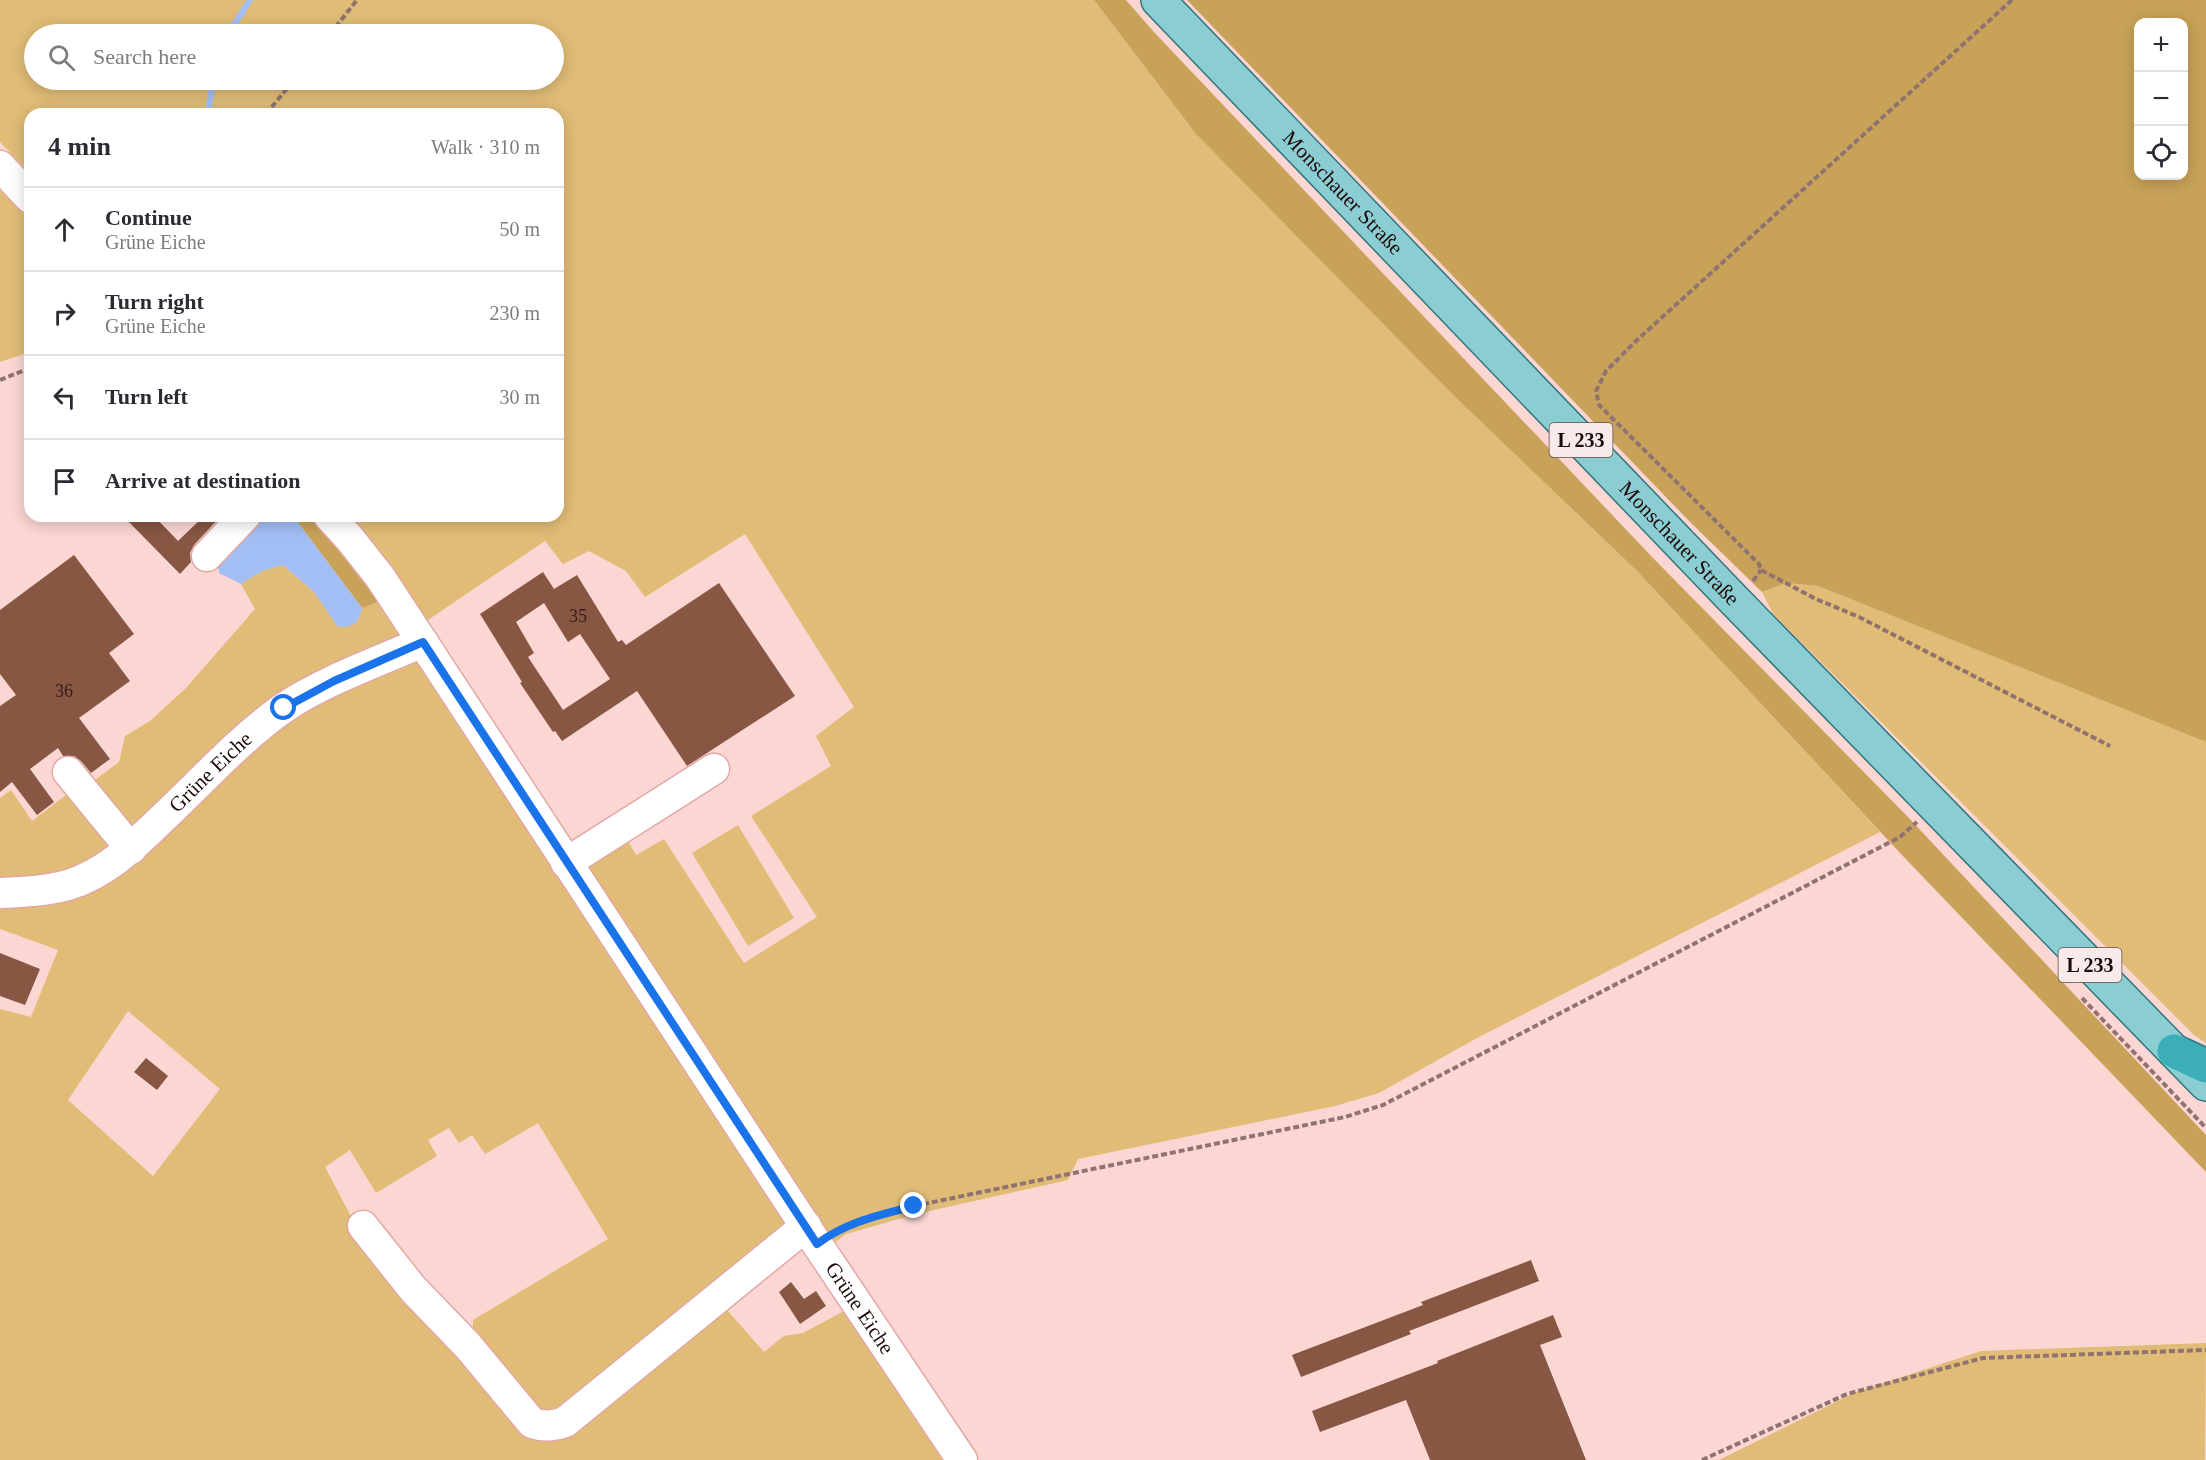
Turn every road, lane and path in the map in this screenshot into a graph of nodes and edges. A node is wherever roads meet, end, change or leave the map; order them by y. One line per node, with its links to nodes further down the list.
1 (357, 0): 4 (path)
2 (1158, 0): 22 (main road, Monschauer Straße / L 233)
3 (2012, 0): 15 (path)
4 (338, 24)
5 (286, 90): 6 (path)
6 (271, 108)
7 (0, 166): 8 (street)
8 (24, 192)
9 (24, 370): 10 (path)
10 (0, 380)
11 (239, 522): 13 (street)
12 (335, 522): 14 (street, Grüne Eiche)
13 (207, 556)
14 (423, 642): 19 (street, Grüne Eiche); 20 (street, Grüne Eiche)
15 (2110, 746)
16 (714, 769): 20 (street)
17 (68, 772): 19 (street)
18 (1918, 822): 26 (path)
19 (131, 849): 21 (street, Grüne Eiche)
20 (566, 862): 26 (street, Grüne Eiche)
21 (0, 893)
22 (2174, 1051): 23 (highway); 24 (main road, Monschauer Straße / L 233)
23 (2206, 1066)
24 (2206, 1084)
25 (363, 1226): 26 (street)
26 (811, 1235): 28 (street, Grüne Eiche)
27 (2206, 1350): 29 (path)
28 (963, 1460)
29 (1702, 1460)

